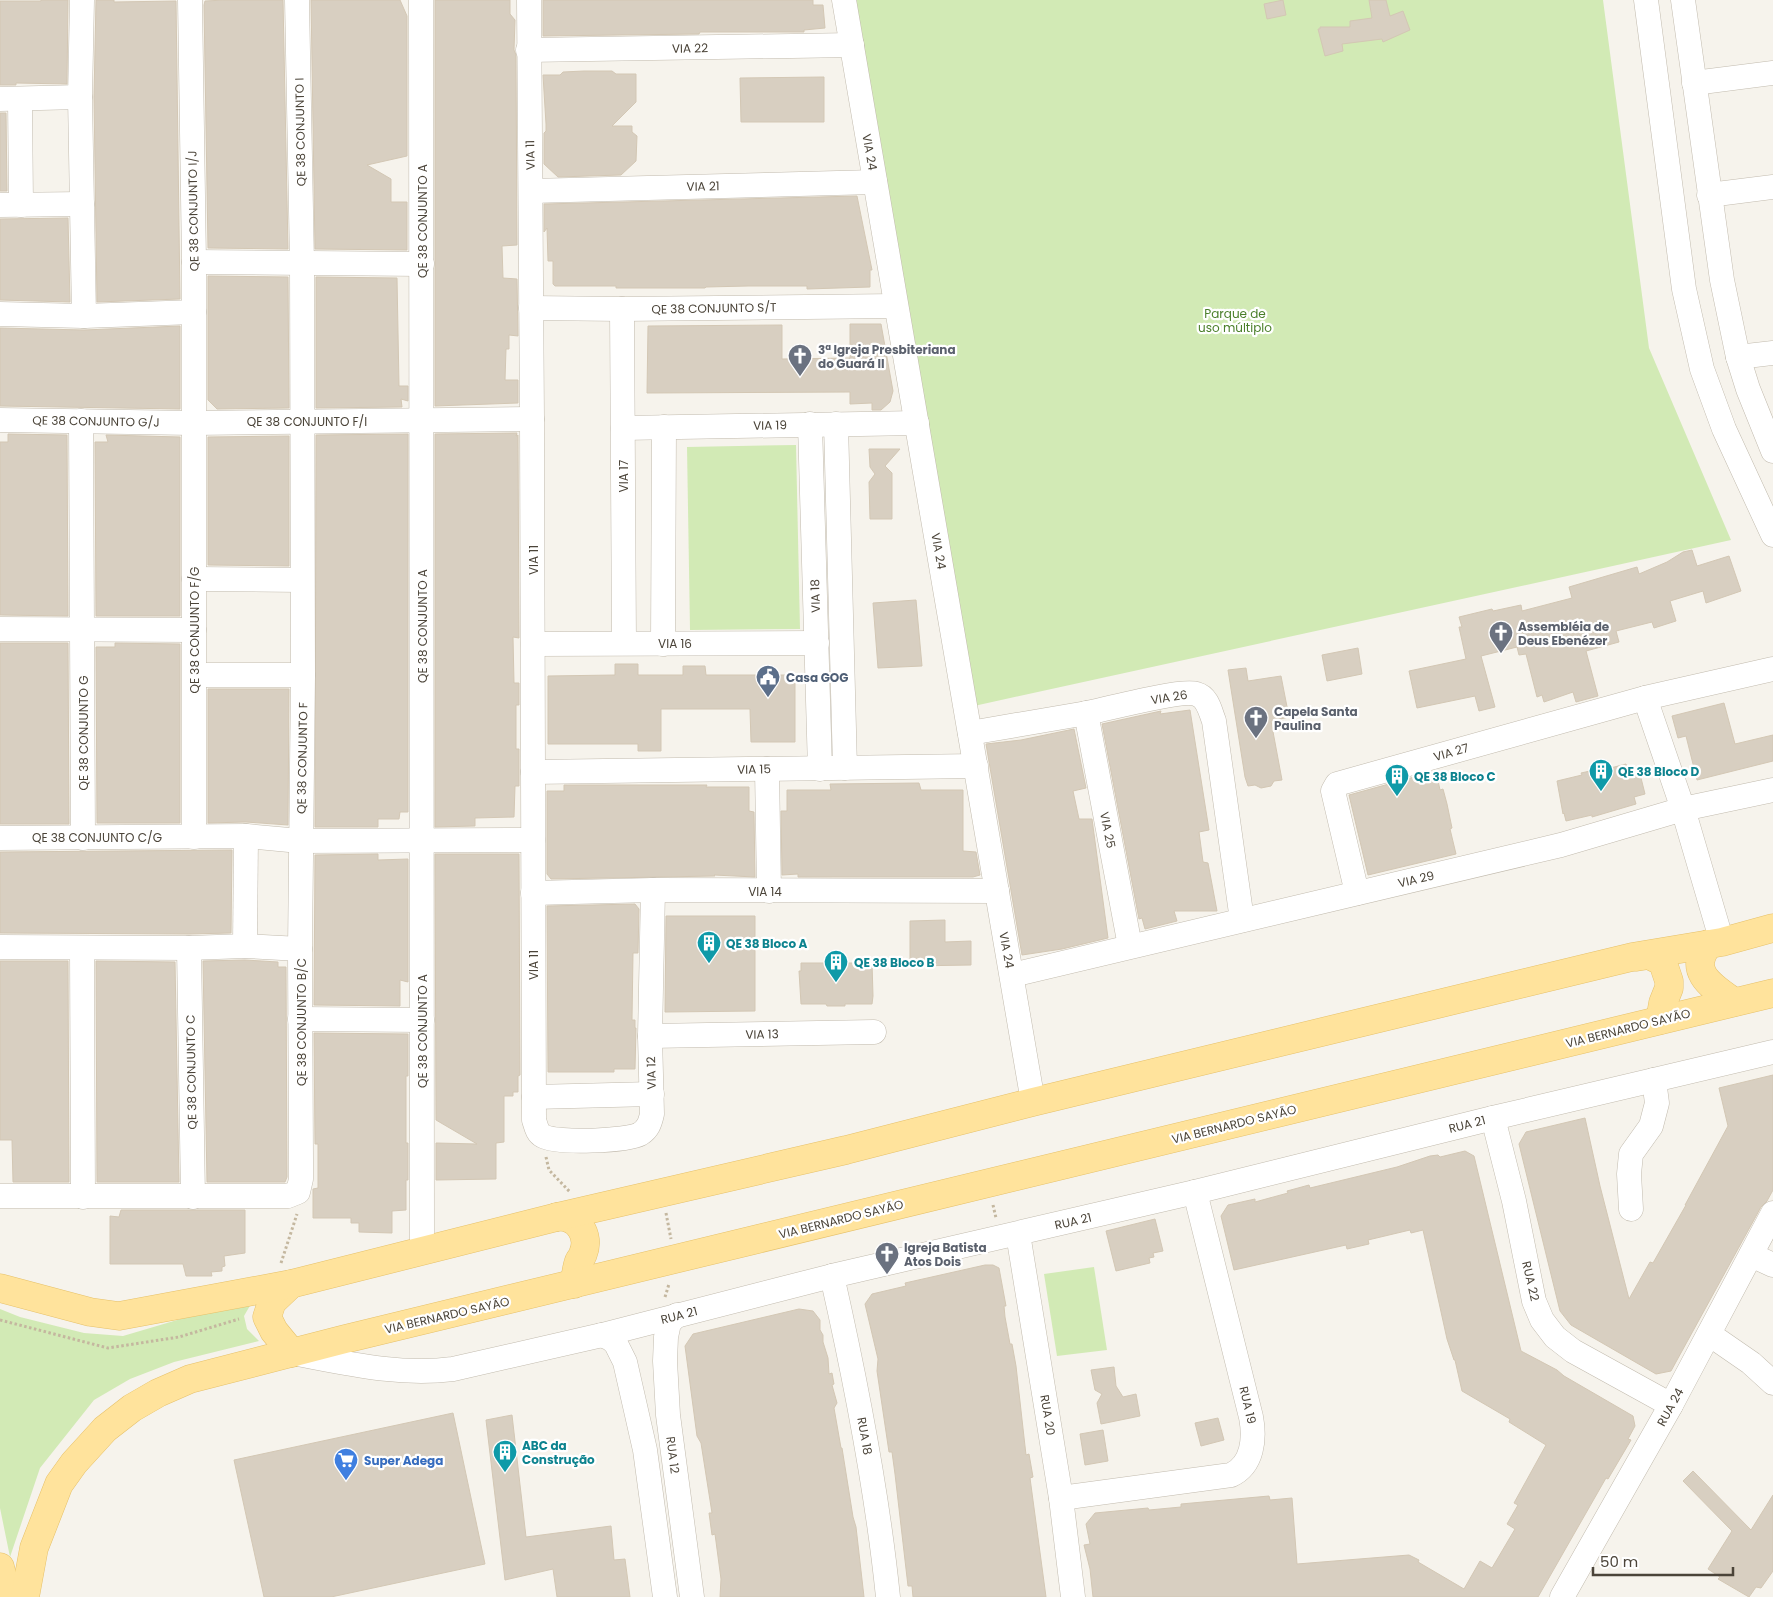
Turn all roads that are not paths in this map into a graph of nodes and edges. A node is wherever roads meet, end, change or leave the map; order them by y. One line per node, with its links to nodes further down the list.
1 (82, 0): 13 (street)
2 (190, 0): 21 (street, QE 38 CONJUNTO I/J)
3 (297, 0): 22 (street, QE 38 CONJUNTO I)
4 (422, 0): 23 (street, QE 38 CONJUNTO A)
5 (529, 0): 10 (street, VIA 11)
6 (844, 0): 9 (street, VIA 24)
7 (1646, 0): 44 (street)
8 (1684, 0): 12 (street)
9 (852, 45): 10 (street, VIA 22); 15 (street, VIA 24)
10 (528, 50): 17 (street, VIA 11)
11 (1773, 73): 12 (street)
12 (1694, 83): 18 (street)
13 (80, 98): 14 (street); 19 (street)
14 (10, 99): 20 (street)
15 (875, 182): 17 (street, VIA 21); 24 (street, VIA 24)
16 (1773, 187): 18 (street)
17 (531, 191): 25 (street, VIA 11)
18 (1709, 195): 31 (street)
19 (82, 204): 20 (street); 29 (street)
20 (10, 205)
21 (194, 262): 22 (street); 27 (street, QE 38 CONJUNTO I/J)
22 (302, 263): 23 (street); 35 (street, QE 38 CONJUNTO I)
23 (422, 264): 36 (street, QE 38 CONJUNTO A)
24 (896, 306): 26 (street, QE 38 CONJUNTO S/T); 38 (street, VIA 24)
25 (531, 308): 26 (street, QE 38 CONJUNTO S/T); 32 (street, VIA 11)
26 (622, 309): 42 (street, VIA 17)
27 (194, 312): 29 (street); 37 (street, QE 38 CONJUNTO I/J)
28 (0, 314): 29 (street)
29 (84, 316)
30 (1773, 352): 31 (street)
31 (1738, 356): 43 (street)
32 (532, 419): 36 (street, QE 38 CONJUNTO F/I); 52 (street, VIA 11)
33 (0, 420): 34 (street, QE 38 CONJUNTO G/J)
34 (81, 421): 37 (street, QE 38 CONJUNTO G/J); 49 (street, QE 38 CONJUNTO G)
35 (301, 421): 36 (street, QE 38 CONJUNTO F/I); 37 (street, QE 38 CONJUNTO F/I); 47 (street, QE 38 CONJUNTO F)
36 (422, 421): 73 (street, QE 38 CONJUNTO A)
37 (193, 423): 46 (street, QE 38 CONJUNTO F/G)
38 (916, 423): 40 (street, VIA 19); 60 (street, VIA 24)
39 (810, 424): 40 (street, VIA 19); 41 (street, VIA 19); 51 (street, VIA 18)
40 (836, 424): 63 (street, VIA 18)
41 (664, 427): 42 (street, VIA 19); 54 (street)
42 (623, 428): 53 (street, VIA 17)
43 (1773, 452)
44 (1765, 500): 45 (street)
45 (1772, 530)
46 (194, 580): 47 (street); 50 (street, QE 38 CONJUNTO F/G)
47 (302, 580): 57 (street, QE 38 CONJUNTO F)
48 (0, 629): 49 (street)
49 (82, 629): 50 (street); 71 (street, QE 38 CONJUNTO G)
50 (194, 630): 56 (street, QE 38 CONJUNTO F/G)
51 (817, 643): 54 (street, VIA 16); 62 (street, VIA 18)
52 (533, 644): 53 (street, VIA 16); 65 (street, VIA 11)
53 (624, 644): 54 (street, VIA 16)
54 (663, 644)
55 (1773, 669): 58 (street, VIA 27)
56 (195, 675): 57 (street); 69 (street, QE 38 CONJUNTO F/G)
57 (303, 675): 74 (street, QE 38 CONJUNTO F)
58 (1645, 698): 67 (street); 79 (street, VIA 27)
59 (1086, 713): 60 (street, VIA 26); 80 (street, VIA 26); 84 (street, VIA 25)
60 (970, 733): 61 (street, VIA 24)
61 (976, 766): 63 (street, VIA 15); 77 (street, VIA 24)
62 (820, 768): 63 (street, VIA 15); 64 (street, VIA 15)
63 (846, 768)
64 (767, 769): 65 (street, VIA 15); 76 (street)
65 (533, 772): 72 (street, VIA 11)
66 (1773, 790): 67 (street)
67 (1683, 809): 79 (street, VIA 29); 82 (street)
68 (246, 836): 69 (street, QE 38 CONJUNTO C/G); 74 (street, QE 38 CONJUNTO C/G); 83 (street)
69 (194, 837): 71 (street, QE 38 CONJUNTO C/G)
70 (0, 838): 71 (street, QE 38 CONJUNTO C/G)
71 (83, 838)
72 (533, 840): 73 (street, QE 38 CONJUNTO C/G); 78 (street, VIA 11)
73 (422, 841): 74 (street, QE 38 CONJUNTO C/G); 94 (street, QE 38 CONJUNTO A)
74 (300, 842): 88 (street, QE 38 CONJUNTO B/C)
75 (653, 890): 76 (street, VIA 14); 78 (street, VIA 14); 97 (street, VIA 12)
76 (769, 891): 77 (street, VIA 14)
77 (997, 891): 90 (street, VIA 24)
78 (533, 893): 102 (street, VIA 11)
79 (1357, 893): 80 (street, VIA 29)
80 (1242, 920): 84 (street, VIA 29)
81 (1773, 928): 82 (main road)
82 (1716, 943): 89 (main road); 92 (main road)
83 (245, 946): 87 (street); 88 (street)
84 (1130, 946): 90 (street, VIA 29)
85 (0, 947): 86 (street)
86 (82, 948): 87 (street); 106 (street)
87 (189, 948): 107 (street, QE 38 CONJUNTO C)
88 (300, 949): 93 (street, QE 38 CONJUNTO B/C)
89 (1632, 957): 95 (main road); 101 (main road)
90 (1012, 975): 101 (street, VIA 24)
91 (1773, 993): 92 (main road, VIA BERNARDO SAYÃO)
92 (1734, 1002): 95 (main road, VIA BERNARDO SAYÃO)
93 (300, 1019): 94 (street); 107 (street, QE 38 CONJUNTO B/C)
94 (422, 1020): 112 (street, QE 38 CONJUNTO A)
95 (1660, 1020): 117 (main road, VIA BERNARDO SAYÃO)
96 (874, 1032): 97 (street, VIA 13)
97 (650, 1036): 100 (street, VIA 12)
98 (1773, 1052): 99 (street, RUA 21)
99 (1654, 1080): 103 (street, RUA 21); 108 (street)
100 (652, 1094): 102 (street); 102 (street, VIA 12)
101 (1033, 1102): 110 (main road)
102 (537, 1118)
103 (1493, 1118): 104 (street, RUA 21); 128 (street, RUA 22)
104 (1195, 1192): 111 (street, RUA 21); 129 (street, RUA 19)
105 (0, 1196): 106 (street)
106 (83, 1197): 107 (street)
107 (193, 1197)
108 (1631, 1209)
109 (1773, 1213): 113 (street, RUA 24)
110 (569, 1214): 112 (main road); 117 (main road)
111 (1009, 1236): 116 (street, RUA 21); 129 (street, RUA 20)
112 (422, 1252): 118 (main road)
113 (1751, 1254): 114 (street); 122 (street, RUA 24)
114 (1773, 1264)
115 (0, 1274): 120 (main road)
116 (832, 1276): 121 (street, RUA 21); 135 (street, RUA 18)
117 (574, 1284): 124 (main road, VIA BERNARDO SAYÃO)
118 (287, 1285): 120 (main road); 125 (main road)
119 (0, 1288): 120 (main road)
120 (31, 1297)
121 (677, 1315): 123 (street, RUA 21); 134 (street, RUA 12)
122 (1709, 1334): 127 (street); 128 (street, RUA 24)
123 (602, 1335): 126 (street, RUA 21); 133 (street)
124 (345, 1339): 125 (main road, VIA BERNARDO SAYÃO); 126 (street)
125 (292, 1353): 126 (street, RUA 21); 132 (main road, VIA BERNARDO SAYÃO)
126 (371, 1369)
127 (1773, 1383)
128 (1671, 1405): 137 (street, RUA 24)
129 (1061, 1498): 136 (street, RUA 20)
130 (0, 1567): 131 (main road)
131 (8, 1597)
132 (25, 1597)
133 (665, 1597)
134 (692, 1597)
135 (888, 1597)
136 (1073, 1597)
137 (1562, 1597)

